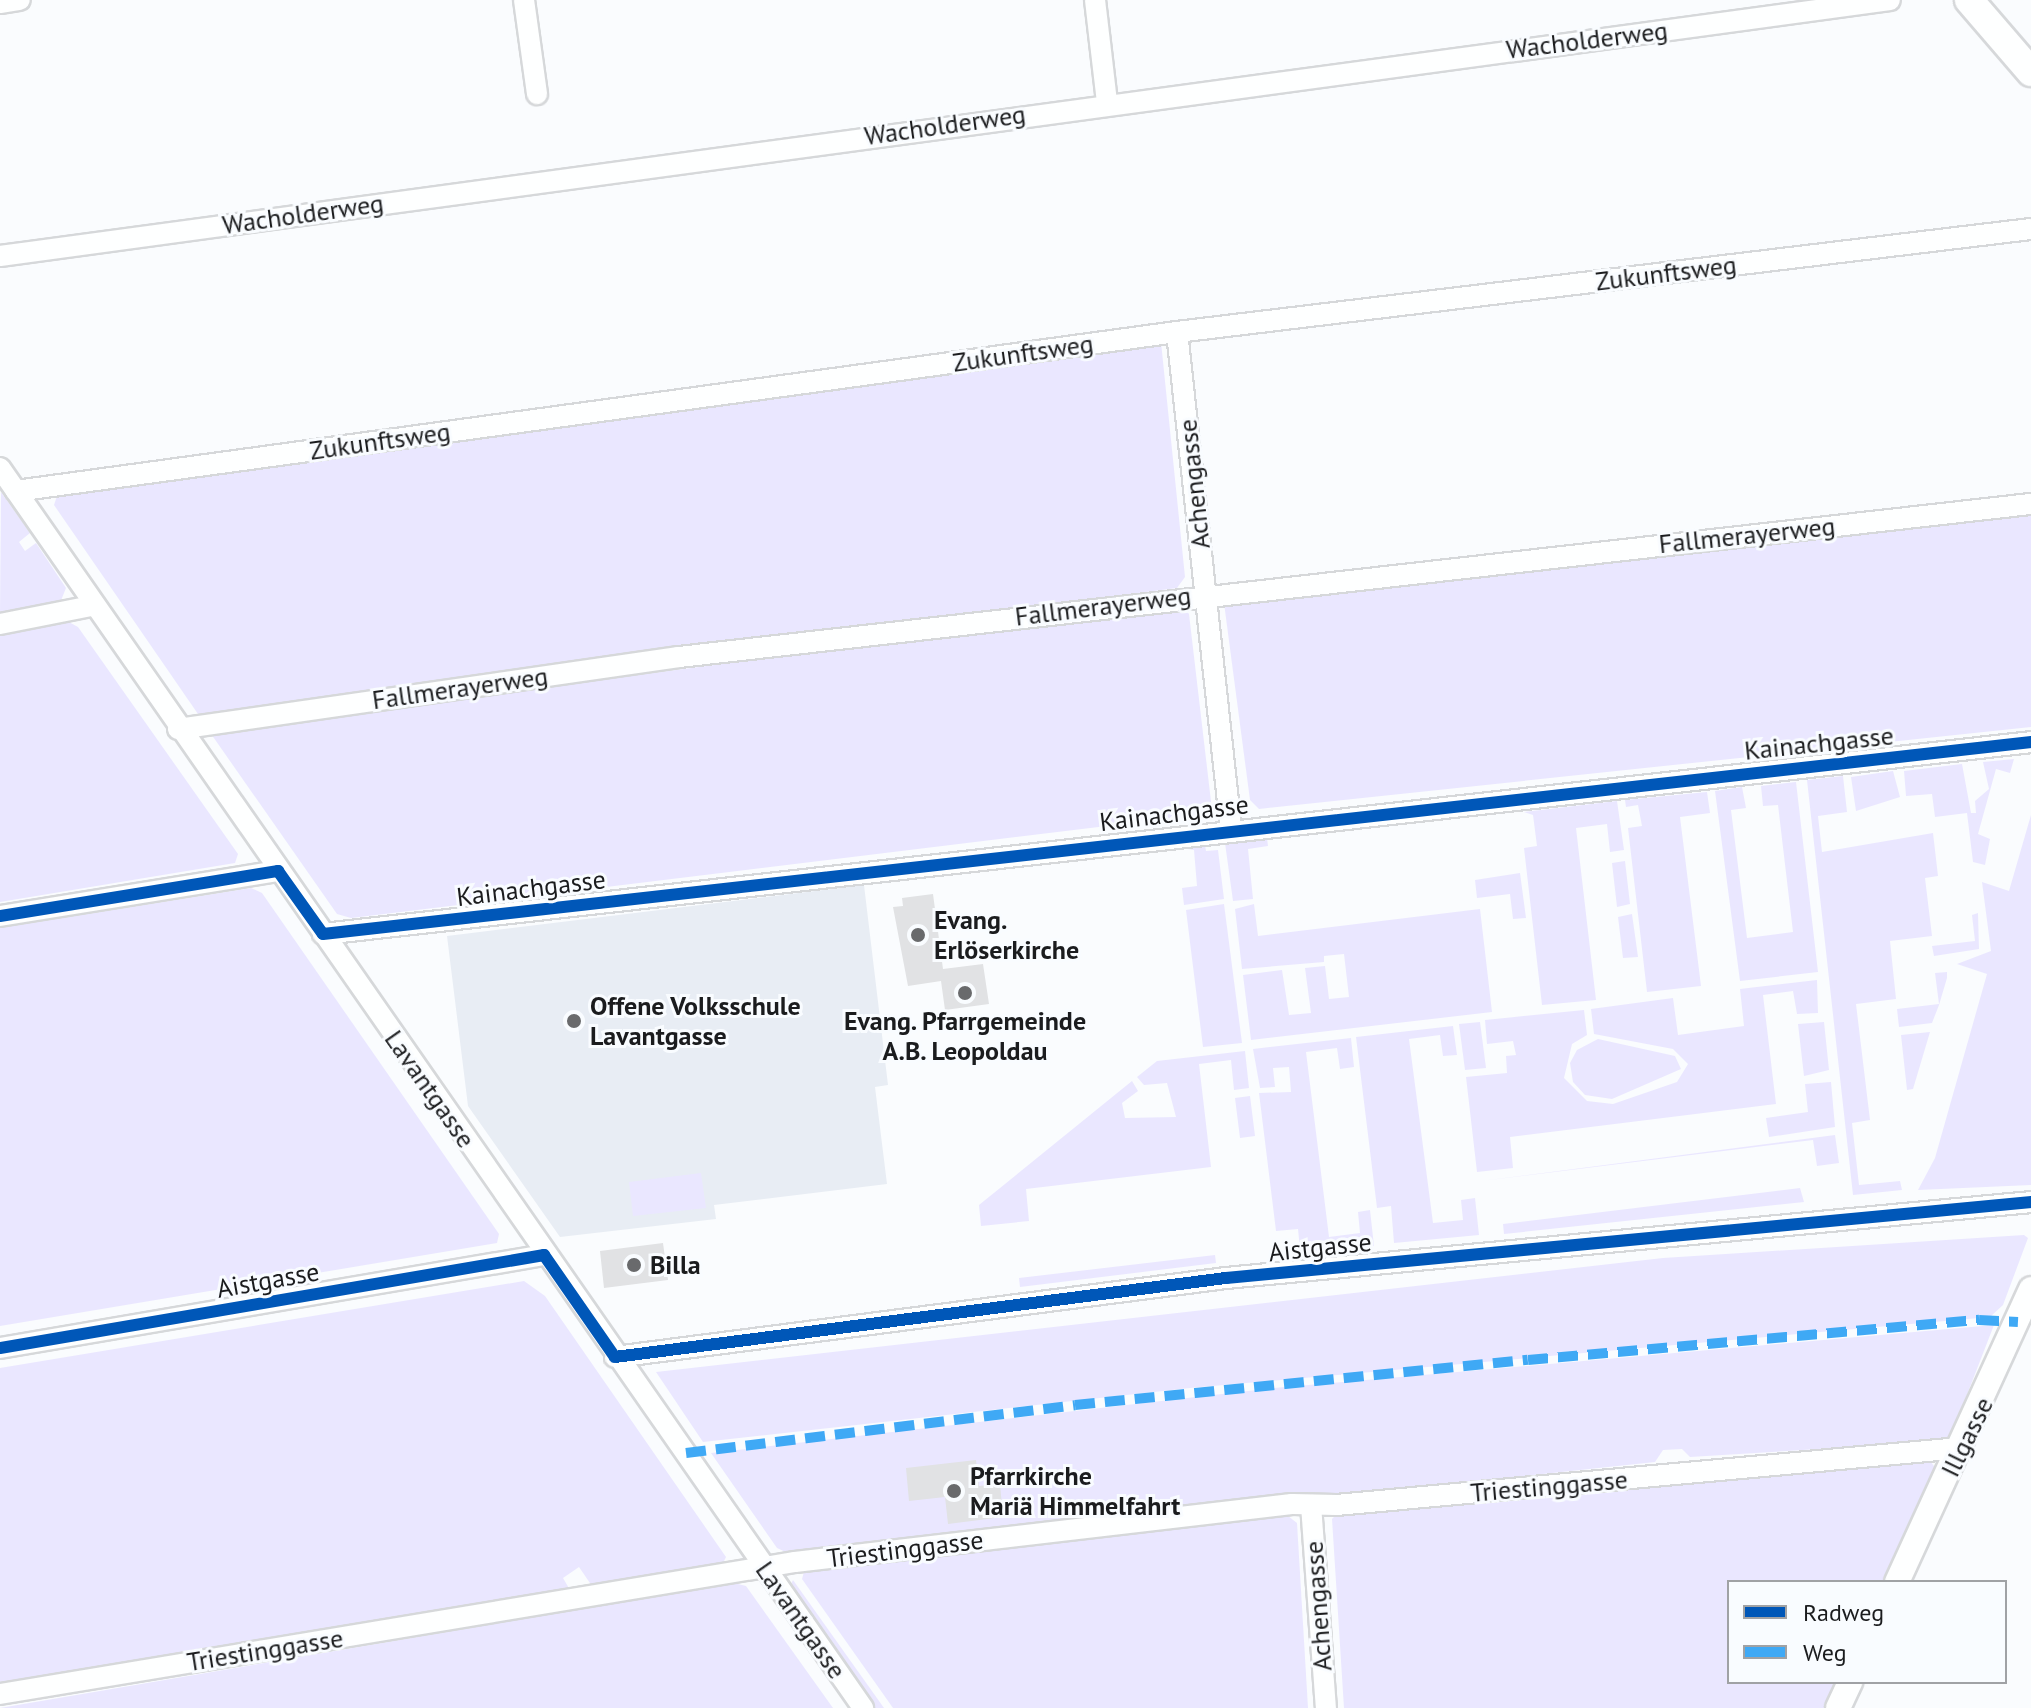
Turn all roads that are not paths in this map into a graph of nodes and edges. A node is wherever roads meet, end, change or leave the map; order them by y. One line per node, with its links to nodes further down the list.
1 (20, 0): 6 (street)
2 (524, 0): 8 (street)
3 (1095, 0): 9 (street)
4 (1890, 0): 9 (street, Wacholderweg)
5 (1969, 0): 7 (main road)
6 (0, 3)
7 (2031, 72)
8 (537, 94)
9 (1107, 102): 11 (street, Wacholderweg)
10 (2031, 229): 12 (street, Zukunftsweg)
11 (0, 256)
12 (1177, 332): 14 (street, Zukunftsweg); 16 (street, Achengasse)
13 (0, 468): 14 (street, Lavantgasse)
14 (16, 491): 17 (street, Lavantgasse)
15 (2031, 504): 16 (street, Fallmerayerweg)
16 (1206, 593): 19 (street, Fallmerayerweg); 21 (street, Achengasse)
17 (91, 606): 18 (street); 19 (street, Lavantgasse)
18 (0, 624)
19 (178, 729): 22 (street, Lavantgasse)
20 (2031, 742): 21 (street, Kainachgasse)
21 (1231, 828): 24 (street, Kainachgasse)
22 (278, 871): 23 (street); 24 (street, Lavantgasse)
23 (0, 916)
24 (323, 934): 26 (street, Lavantgasse)
25 (2031, 1202): 30 (street, Aistgasse)
26 (544, 1255): 29 (street, Aistgasse); 30 (street, Lavantgasse)
27 (2031, 1289): 28 (street, Illgasse)
28 (2025, 1324): 31 (street, Illgasse)
29 (0, 1348)
30 (615, 1357): 33 (street, Lavantgasse)
31 (1960, 1448): 32 (street, Triestinggasse); 34 (street, Illgasse)
32 (1311, 1505): 33 (street, Triestinggasse); 38 (street, Achengasse)
33 (763, 1567): 36 (street, Triestinggasse); 37 (street, Lavantgasse)
34 (1898, 1580)
35 (1849, 1684): 39 (street)
36 (0, 1694)
37 (863, 1708)
38 (1326, 1708)
39 (1838, 1708)

